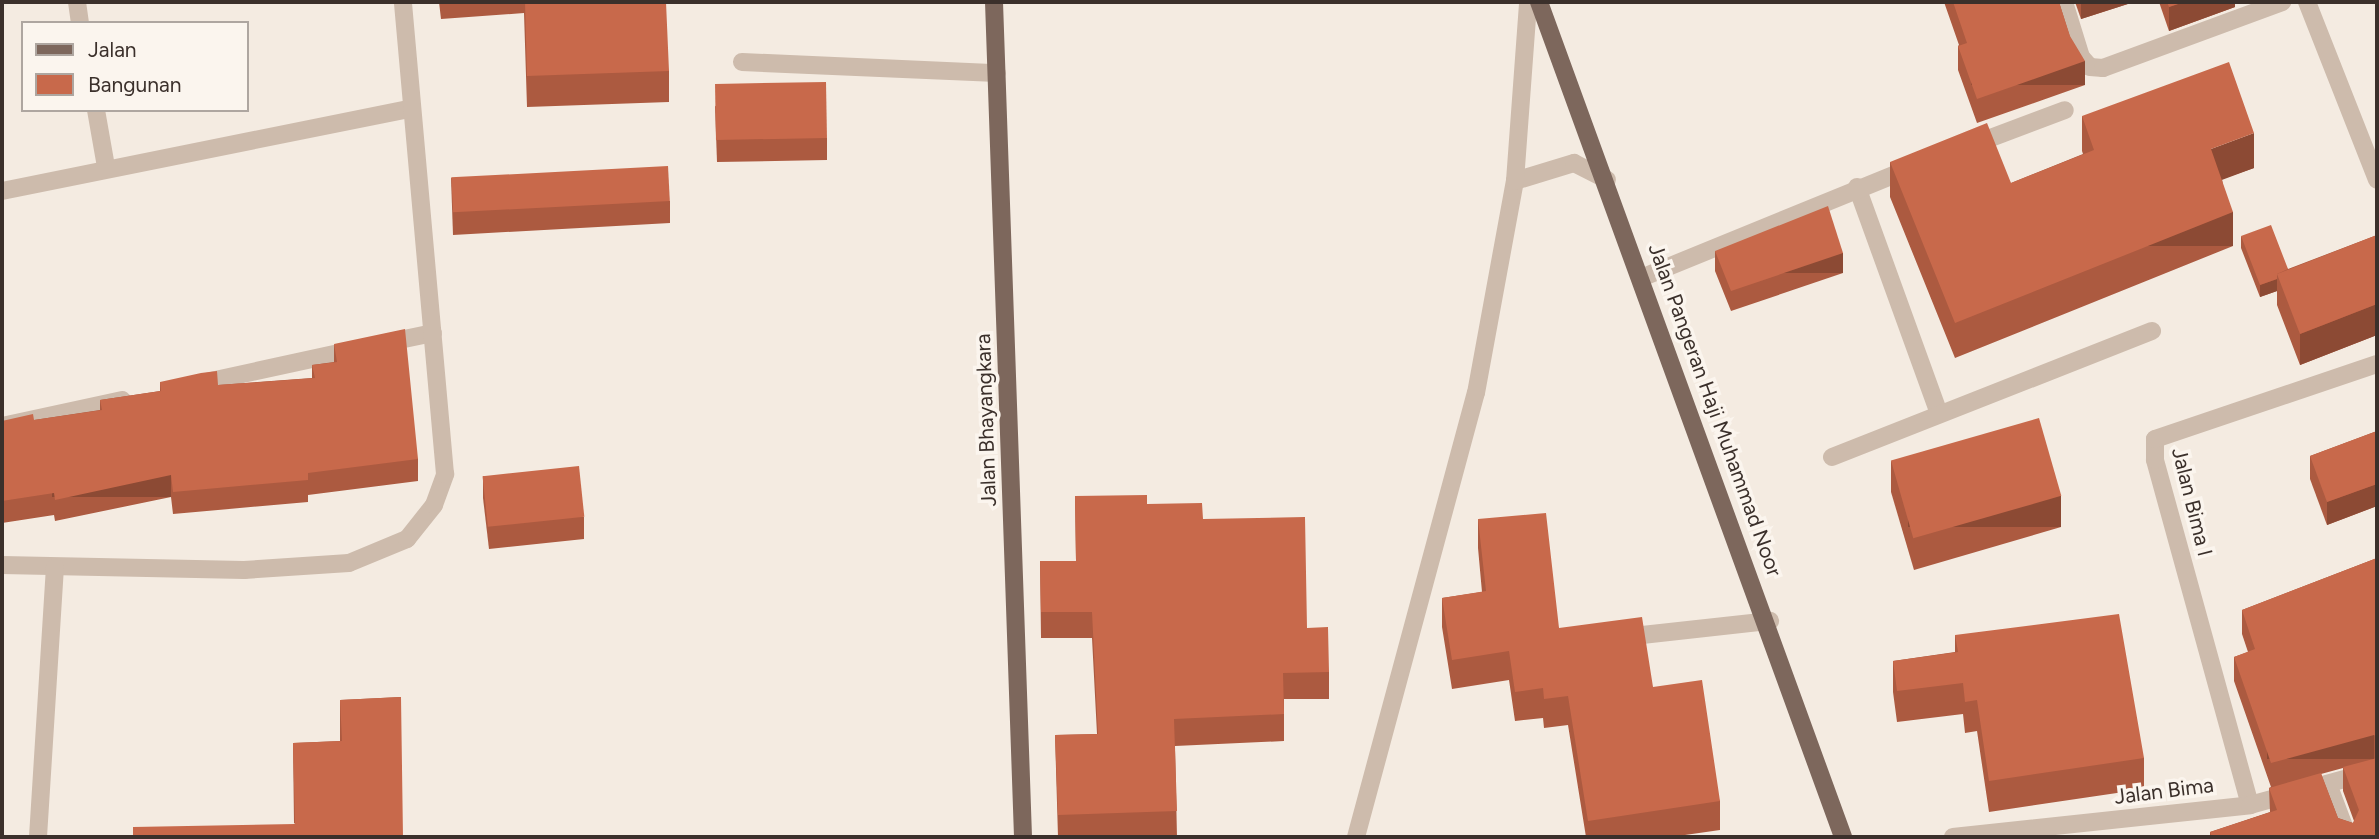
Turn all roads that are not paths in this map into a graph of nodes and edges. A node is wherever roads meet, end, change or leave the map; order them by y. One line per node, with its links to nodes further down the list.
1 (77, 2): 9 (street)
2 (403, 2): 12 (street)
3 (994, 2): 11 (main road, Jalan Bhayangkara)
4 (1528, 2): 18 (street)
5 (1539, 2): 16 (main road, Jalan Pangeran Haji Muhammad Noor)
6 (2064, 2): 7 (street)
7 (2282, 2)
8 (2307, 2): 17 (street)
9 (80, 21)
10 (742, 62): 11 (street)
11 (997, 73): 38 (main road, Jalan Bhayangkara)
12 (412, 108): 15 (street); 23 (street)
13 (2065, 110): 19 (street)
14 (96, 112): 15 (street)
15 (106, 167): 20 (street)
16 (1607, 180): 18 (street); 21 (main road, Jalan Pangeran Haji Muhammad Noor)
17 (2377, 180)
18 (1515, 181): 39 (street)
19 (1857, 187): 21 (street); 27 (street)
20 (2, 191)
21 (1641, 278): 32 (main road, Jalan Pangeran Haji Muhammad Noor)
22 (2152, 331): 27 (street)
23 (433, 333): 25 (street); 31 (street)
24 (2377, 364): 36 (street, Jalan Bima I)
25 (177, 388)
26 (136, 397): 28 (street)
27 (1939, 414): 29 (street)
28 (2, 426)
29 (1832, 457)
30 (2, 565): 31 (street)
31 (55, 568): 37 (street)
32 (1770, 621): 33 (street); 40 (main road, Jalan Pangeran Haji Muhammad Noor)
33 (1600, 640)
34 (2377, 770): 35 (street, Jalan Bima)
35 (2328, 784): 36 (street, Jalan Bima); 42 (street)
36 (2250, 805): 41 (street, Jalan Bima)
37 (38, 837)
38 (1023, 837)
39 (1356, 837)
40 (1843, 837)
41 (1953, 837)
42 (2347, 837)

